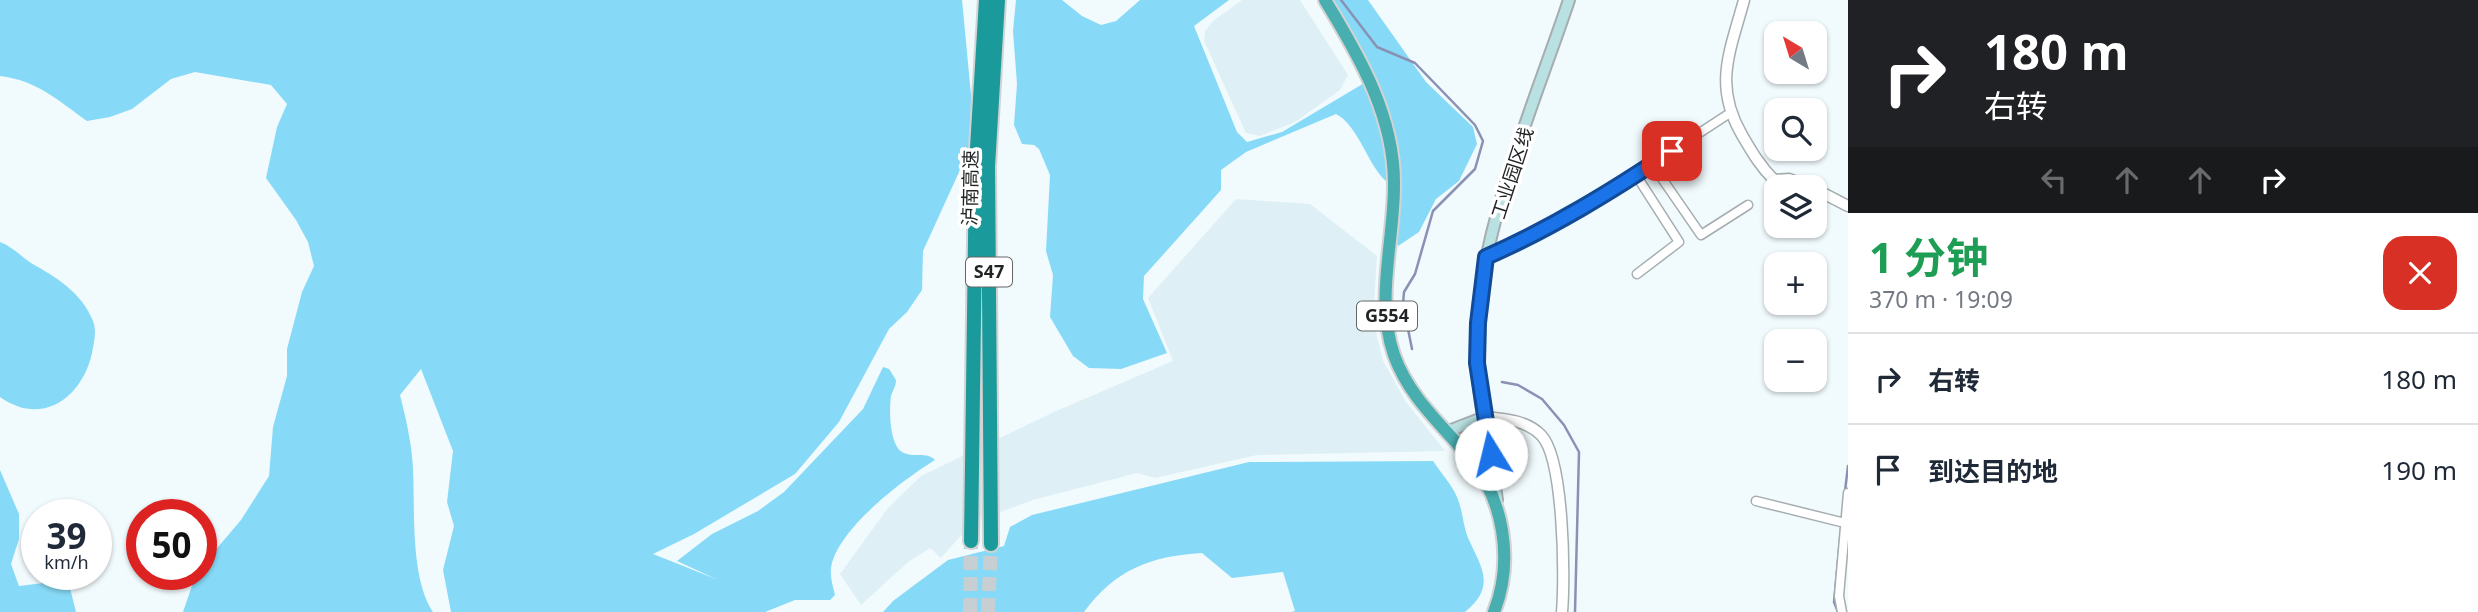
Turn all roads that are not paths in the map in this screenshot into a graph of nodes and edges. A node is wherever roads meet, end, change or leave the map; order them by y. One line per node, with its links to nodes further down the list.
1 (986, 0): 21 (highway, 泸南高速 / S47)
2 (998, 0): 22 (highway, 泸南高速 / S47)
3 (1325, 0): 16 (highway, G554)
4 (1569, 0): 13 (main road, 工业园区线)
5 (1744, 0): 6 (street)
6 (1730, 113): 7 (street); 9 (street)
7 (1653, 164): 8 (street); 11 (street)
8 (1636, 175): 13 (street); 14 (street)
9 (1768, 175)
10 (1827, 195): 12 (street)
11 (1748, 205)
12 (1848, 206)
13 (1486, 257): 15 (main road, 工业园区线)
14 (1637, 274)
15 (1485, 417): 16 (main road); 19 (main road, 工业园区线); 24 (street)
16 (1446, 432): 19 (highway, G554)
17 (1848, 493): 20 (street)
18 (1756, 501): 20 (street)
19 (1499, 518): 23 (highway, G554)
20 (1842, 523): 25 (street)
21 (971, 541)
22 (991, 544)
23 (1494, 612)
24 (1562, 612)
25 (1842, 612)

